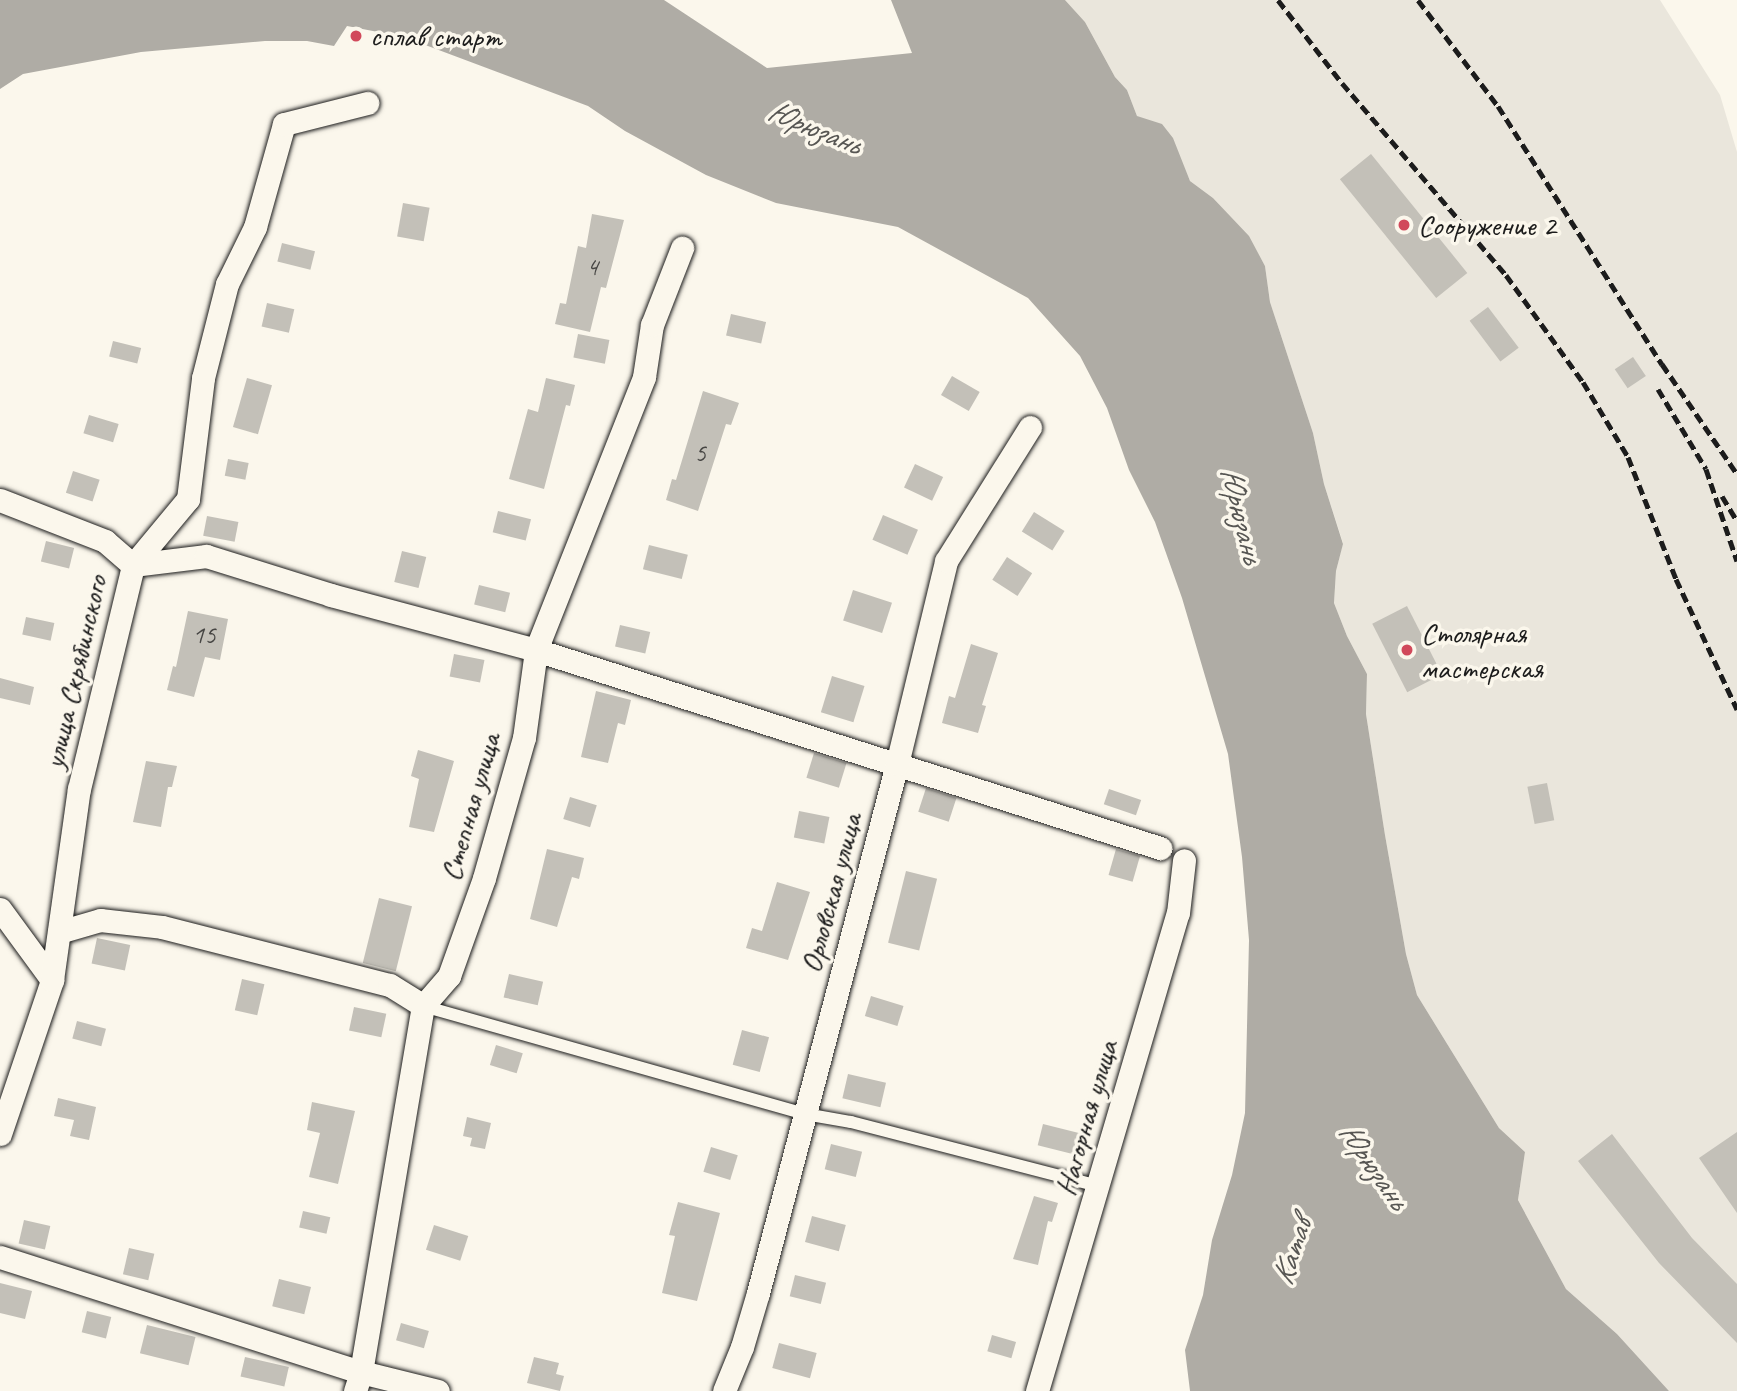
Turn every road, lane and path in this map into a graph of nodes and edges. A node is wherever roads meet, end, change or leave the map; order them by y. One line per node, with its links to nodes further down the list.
1 (367, 103): 5 (street, улица Скрябинского)
2 (682, 248): 6 (street, Степная улица)
3 (1030, 427): 7 (street, Орловская улица)
4 (0, 500): 5 (street)
5 (132, 565): 6 (street); 11 (street, улица Скрябинского)
6 (536, 650): 7 (street); 13 (street, Степная улица)
7 (897, 764): 8 (street); 14 (street, Орловская улица)
8 (1160, 848)
9 (1184, 860): 16 (street, Нагорная улица)
10 (0, 909): 12 (street)
11 (59, 932): 12 (street, улица Скрябинского); 13 (street)
12 (52, 980): 15 (street, улица Скрябинского)
13 (423, 1006): 14 (lane); 18 (street)
14 (805, 1114): 16 (lane); 20 (street, Орловская улица)
15 (0, 1134)
16 (1099, 1186): 21 (street, Нагорная улица)
17 (0, 1257): 18 (street)
18 (358, 1382): 19 (street)
19 (438, 1391)
20 (723, 1391)
21 (1037, 1391)

